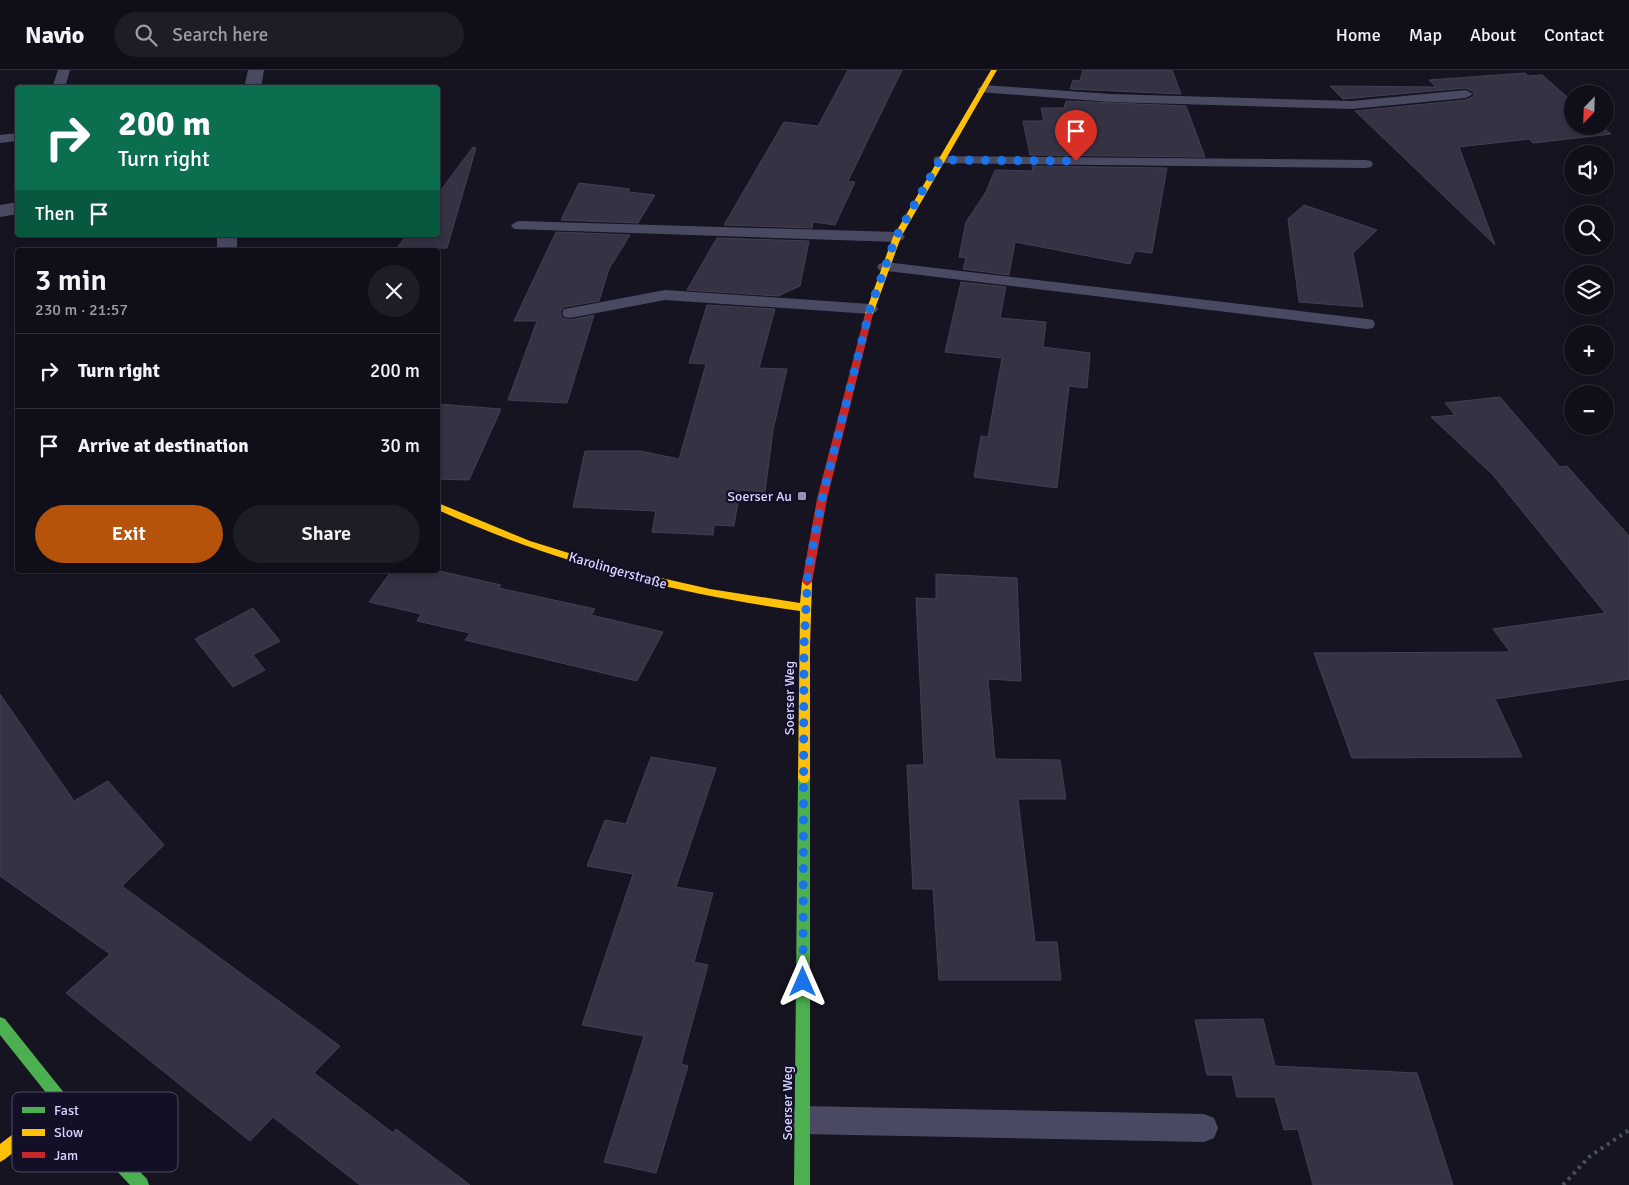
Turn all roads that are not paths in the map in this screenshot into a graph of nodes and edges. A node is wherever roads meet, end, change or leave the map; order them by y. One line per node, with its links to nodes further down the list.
1 (64, 70): 4 (lane)
2 (256, 70): 5 (street)
3 (994, 70): 6 (street, Soerser Weg)
4 (59, 85)
5 (253, 85)
6 (984, 89): 7 (lane); 10 (street, Soerser Weg)
7 (1466, 94)
8 (15, 137): 9 (lane)
9 (0, 139)
10 (940, 160): 11 (lane); 15 (street, Soerser Weg)
11 (1366, 164)
12 (15, 208): 13 (street)
13 (0, 211)
14 (519, 226): 15 (lane)
15 (896, 237): 16 (street, Soerser Weg)
16 (884, 267): 17 (street, Soerser Weg); 19 (lane)
17 (870, 309): 18 (lane); 21 (street, Soerser Weg)
18 (570, 312)
19 (1367, 324)
20 (440, 507): 21 (street, Karolingerstraße)
21 (805, 608): 24 (street, Soerser Weg)
22 (0, 1024): 23 (street)
23 (54, 1092)
24 (802, 1120): 25 (lane); 30 (street, Soerser Weg)
25 (1204, 1128)
26 (12, 1145): 27 (street)
27 (0, 1154)
28 (129, 1172): 29 (street)
29 (141, 1185)
30 (802, 1185)

